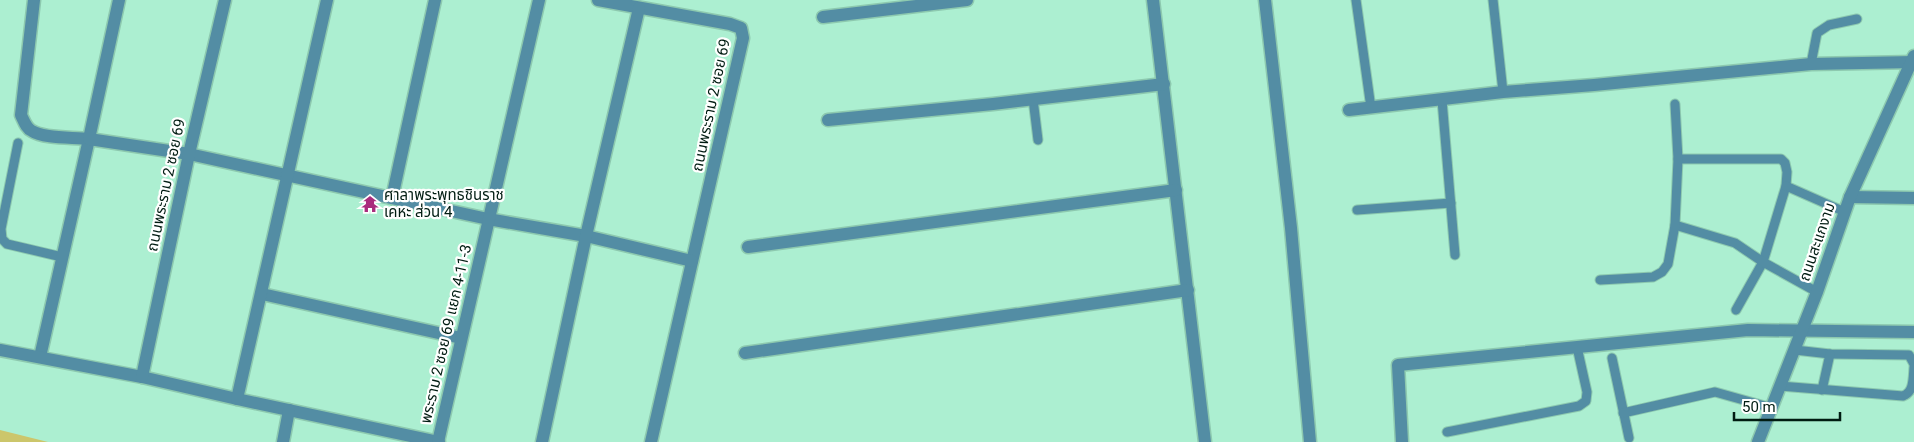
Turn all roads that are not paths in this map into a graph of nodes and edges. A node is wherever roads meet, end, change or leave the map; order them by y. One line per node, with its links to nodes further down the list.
1 (34, 0): 26 (street)
2 (119, 0): 26 (street)
3 (225, 0): 29 (street, ถนนพระราม 2 ซอย 69)
4 (326, 0): 31 (street)
5 (435, 0): 35 (street)
6 (539, 0): 40 (street, พระราม 2 ซอย 69 แยก 4-11-3)
7 (598, 0): 13 (street, ถนนพระราม 2 ซอย 69)
8 (967, 0): 14 (street)
9 (1154, 0): 18 (street)
10 (1266, 0): 79 (street)
11 (1356, 0): 23 (lane)
12 (1493, 0): 19 (lane)
13 (639, 8): 42 (street); 46 (street, ถนนพระราม 2 ซอย 69)
14 (823, 17)
15 (1858, 19): 17 (lane)
16 (1913, 60): 17 (street); 34 (street, ถนนสะแกงาม)
17 (1812, 64): 19 (street)
18 (1164, 84): 20 (street); 33 (street)
19 (1503, 92): 21 (street)
20 (1033, 99): 25 (street); 27 (lane)
21 (1442, 100): 23 (street); 37 (lane)
22 (1675, 104): 30 (lane)
23 (1371, 108): 24 (street)
24 (1349, 110)
25 (828, 120)
26 (89, 139): 29 (street); 45 (street)
27 (1038, 140)
28 (18, 143): 45 (lane)
29 (189, 154): 31 (street); 64 (street, ถนนพระราม 2 ซอย 69)
30 (1678, 159): 32 (lane); 41 (lane)
31 (287, 177): 35 (street); 51 (street)
32 (1786, 186): 39 (lane); 47 (lane)
33 (1176, 190): 43 (street); 49 (street)
34 (1850, 197): 36 (street); 39 (street, ถนนสะแกงาม)
35 (392, 198): 40 (street)
36 (1914, 198)
37 (1451, 203): 38 (lane); 44 (lane)
38 (1357, 210)
39 (1845, 212): 50 (street, ถนนสะแกงาม)
40 (488, 219): 42 (street); 55 (street, พระราม 2 ซอย 69 แยก 4-11-3)
41 (1675, 225): 47 (lane); 48 (lane)
42 (586, 236): 46 (street); 76 (street)
43 (748, 247)
44 (1455, 255)
45 (62, 256): 61 (street)
46 (692, 261): 77 (street, ถนนพระราม 2 ซอย 69)
47 (1763, 262): 50 (lane); 52 (lane)
48 (1600, 280)
49 (1188, 290): 59 (street); 78 (street)
50 (1817, 292): 53 (street, ถนนสะแกงาม)
51 (262, 294): 55 (street); 68 (street)
52 (1736, 310)
53 (1802, 332): 54 (street); 56 (street); 58 (street, ถนนสะแกงาม)
54 (1914, 332)
55 (461, 338): 75 (street, พระราม 2 ซอย 69 แยก 4-11-3)
56 (1577, 347): 72 (lane); 80 (street)
57 (0, 350): 61 (street)
58 (1795, 350): 60 (lane); 65 (street, ถนนสะแกงาม)
59 (745, 353)
60 (1830, 354): 63 (lane); 67 (lane)
61 (40, 357): 64 (street)
62 (1612, 358): 71 (lane)
63 (1914, 366): 66 (lane)
64 (142, 377): 68 (street)
65 (1780, 386): 67 (lane); 69 (street, ถนนสะแกงาม)
66 (1913, 389): 67 (lane)
67 (1822, 390)
68 (237, 399): 70 (street)
69 (1772, 408): 71 (lane); 81 (street, ถนนสะแกงาม)
70 (289, 410): 74 (street); 75 (street)
71 (1623, 413): 73 (lane)
72 (1447, 432)
73 (1629, 438)
74 (283, 442)
75 (439, 442)
76 (542, 442)
77 (651, 442)
78 (1205, 442)
79 (1310, 442)
80 (1402, 442)
81 (1758, 442)

